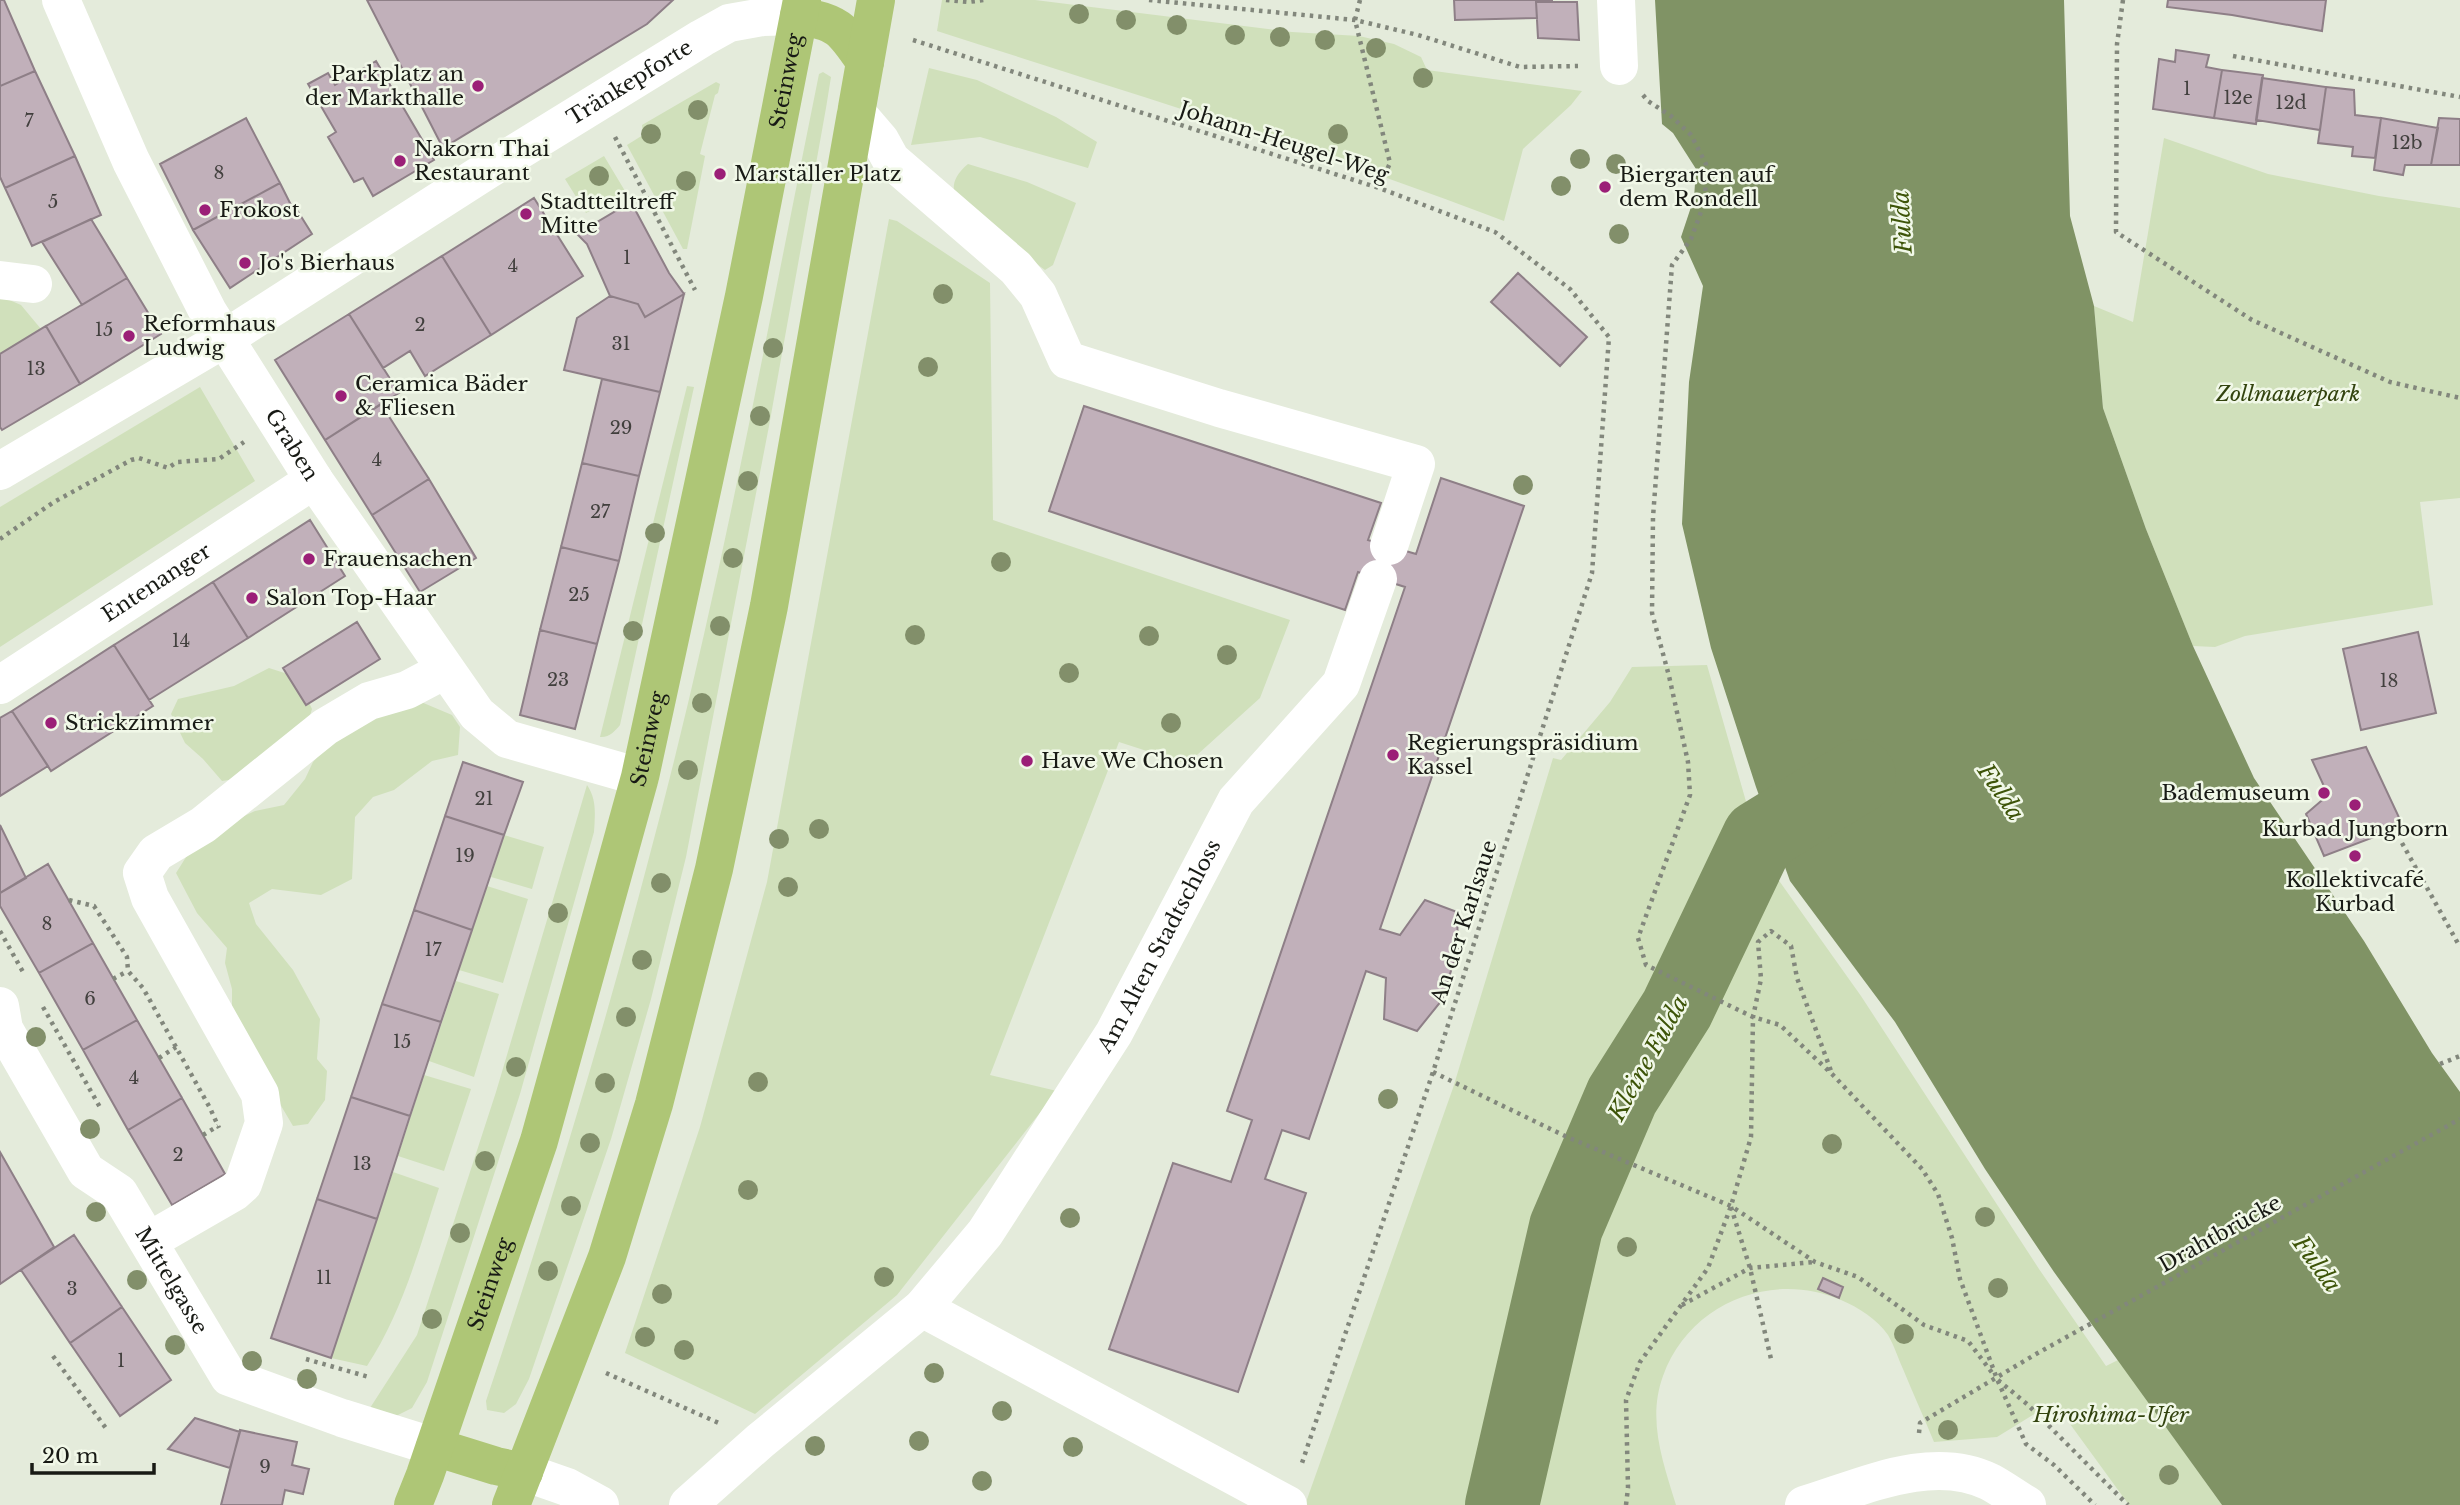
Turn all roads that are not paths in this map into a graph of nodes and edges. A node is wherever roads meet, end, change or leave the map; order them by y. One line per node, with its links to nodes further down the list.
1 (61, 0): 8 (street, Graben)
2 (876, 0): 5 (main road)
3 (1616, 0): 6 (street)
4 (779, 8): 5 (main road, Steinweg); 8 (street, Tränkepforte); 13 (main road, Steinweg)
5 (865, 62): 7 (main road)
6 (1619, 66)
7 (856, 112): 16 (street, Am Alten Stadtschloss); 18 (main road)
8 (224, 339): 9 (street); 10 (street, Graben)
9 (0, 471)
10 (314, 480): 11 (street, Graben); 12 (street, Entenanger)
11 (444, 670): 13 (street, Graben); 15 (street)
12 (0, 685)
13 (640, 777): 17 (main road, Steinweg)
14 (0, 1006): 15 (street, Mittelgasse)
15 (149, 1241): 17 (street, Mittelgasse)
16 (922, 1308): 19 (street); 22 (street, Am Alten Stadtschloss)
17 (435, 1447): 18 (main road); 20 (main road, Steinweg)
18 (518, 1489): 21 (street)
19 (1289, 1504)
20 (413, 1505)
21 (600, 1505)
22 (688, 1505)
23 (1804, 1505): 24 (street)
24 (2027, 1505)

